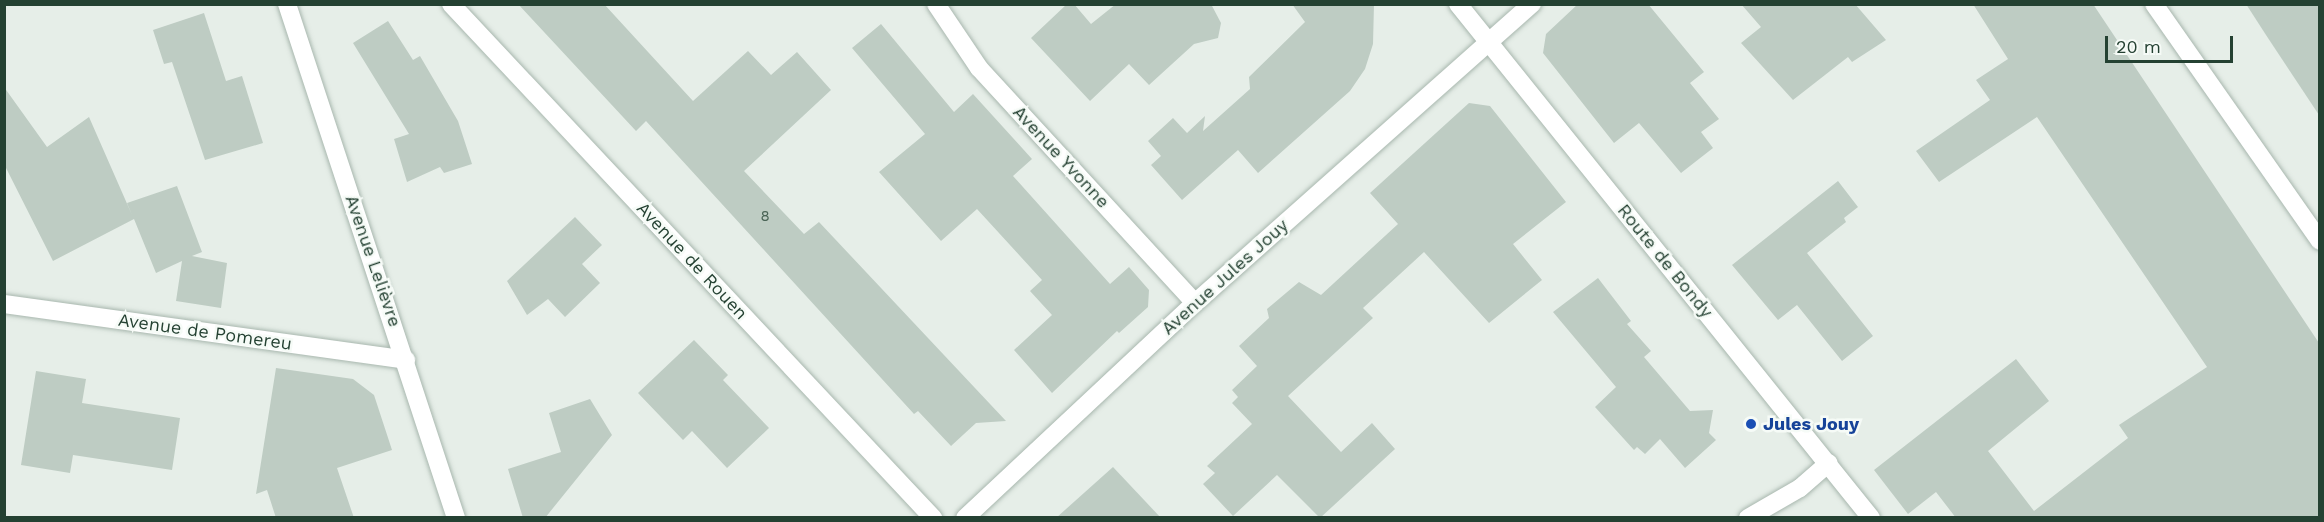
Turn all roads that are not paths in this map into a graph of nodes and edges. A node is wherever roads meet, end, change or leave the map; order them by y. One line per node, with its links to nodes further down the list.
1 (287, 4): 11 (street, Avenue Lelièvre)
2 (451, 4): 14 (street, Avenue de Rouen)
3 (936, 4): 9 (street, Avenue Yvonne)
4 (1458, 4): 7 (street, Route de Bondy)
5 (1532, 4): 7 (street, Avenue Jules Jouy)
6 (2154, 4): 8 (street)
7 (1489, 43): 9 (street, Avenue Jules Jouy); 12 (street, Route de Bondy)
8 (2319, 241)
9 (1195, 303): 15 (street, Avenue Jules Jouy)
10 (4, 304): 11 (street, Avenue de Pomereu)
11 (406, 360): 13 (street, Avenue Lelièvre)
12 (1829, 463): 16 (street); 17 (street, Route de Bondy)
13 (456, 518)
14 (933, 518)
15 (965, 518)
16 (1748, 518)
17 (1871, 518)

